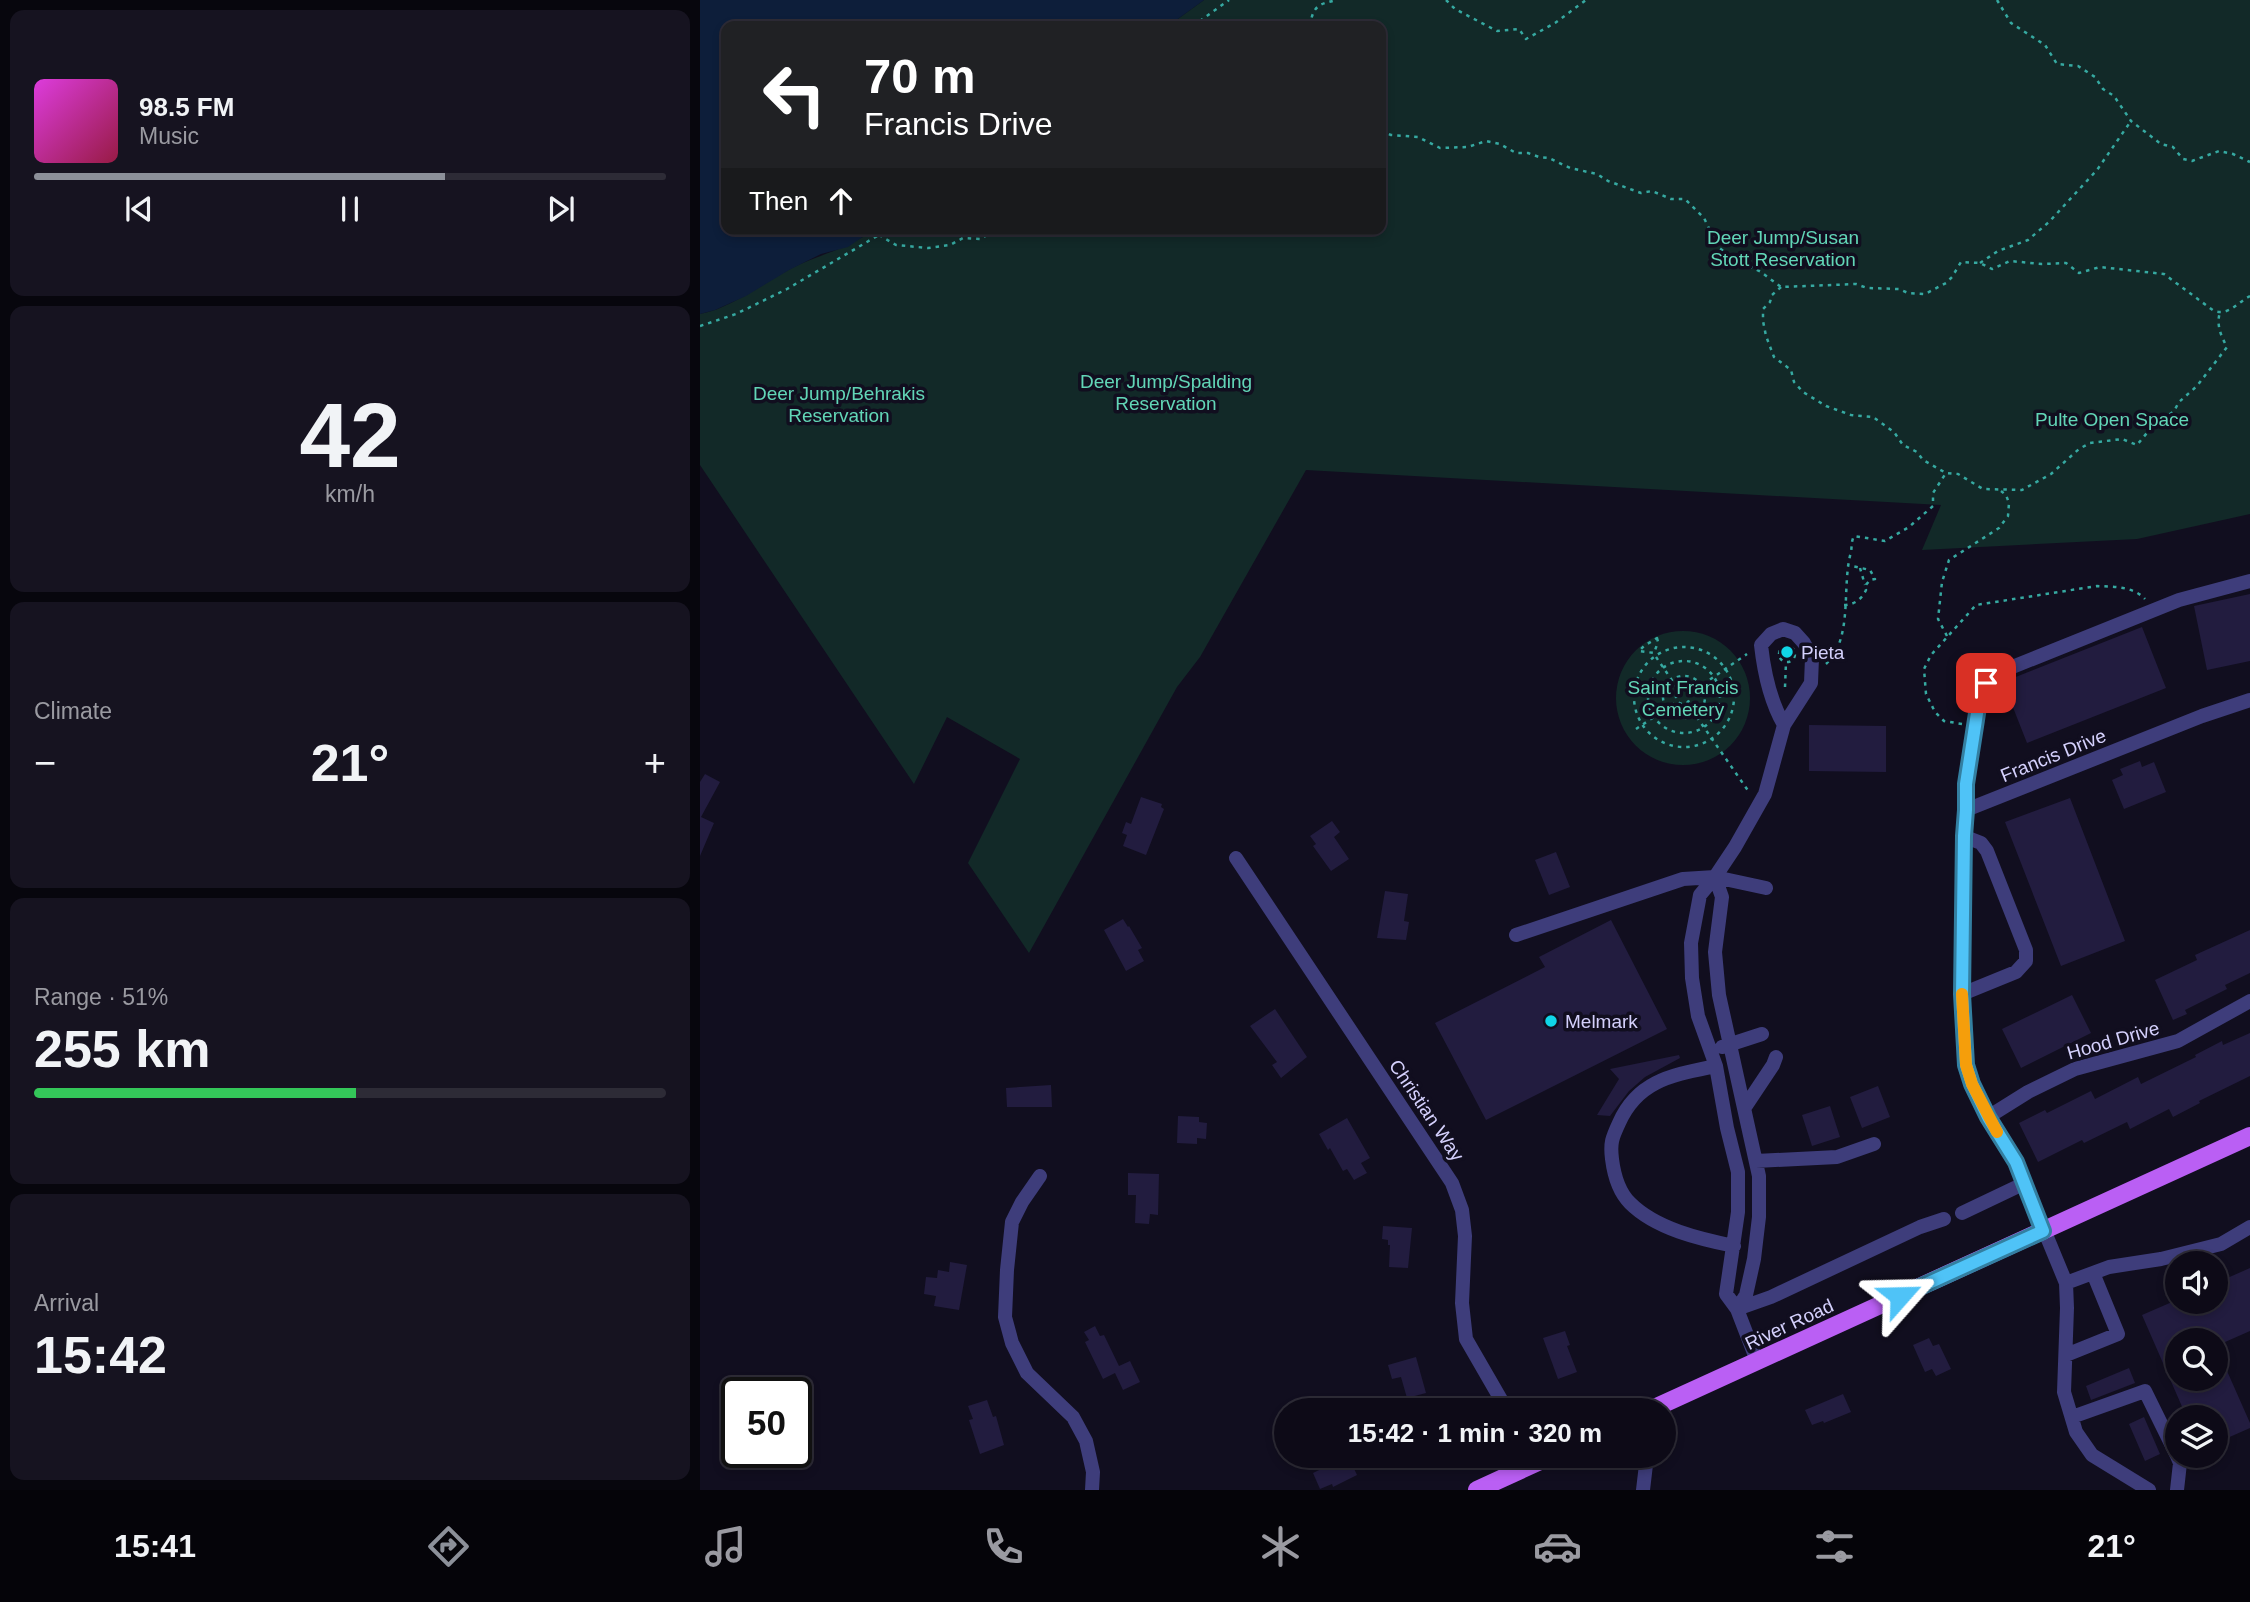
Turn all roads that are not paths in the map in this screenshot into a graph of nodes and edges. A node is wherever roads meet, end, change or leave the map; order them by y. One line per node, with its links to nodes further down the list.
1 (2250, 581): 4 (street)
2 (2250, 700): 4 (street, Francis Drive)
3 (1784, 724): 3 (street); 7 (street)
4 (1966, 810): 5 (street)
5 (1964, 836): 10 (street); 10 (street)
6 (1236, 858): 34 (street, Christian Way)
7 (1715, 877): 8 (street); 9 (street); 13 (street); 14 (street)
8 (1766, 888)
9 (1516, 935)
10 (1962, 994): 18 (street)
11 (2250, 1001): 18 (street, Hood Drive)
12 (1762, 1034): 13 (street)
13 (1730, 1046): 14 (street); 17 (street)
14 (1710, 1049): 16 (street)
15 (1776, 1057): 17 (street)
16 (1716, 1066): 28 (street); 28 (street)
17 (1745, 1107): 21 (street)
18 (1988, 1117): 23 (street)
19 (2250, 1136): 27 (main road, River Road)
20 (1874, 1144): 21 (street)
21 (1756, 1161): 31 (street)
22 (1041, 1175): 41 (street)
23 (2025, 1183): 24 (street); 27 (street)
24 (1962, 1213)
25 (1944, 1219): 31 (street)
26 (2250, 1227): 29 (street)
27 (2043, 1231): 30 (street); 33 (main road, River Road)
28 (1734, 1246): 31 (street)
29 (2093, 1273): 30 (street); 32 (street)
30 (2066, 1283): 32 (street)
31 (1737, 1309): 33 (street)
32 (2066, 1355): 36 (street)
33 (1757, 1361): 35 (main road, River Road)
34 (1500, 1398)
35 (1676, 1398)
36 (2071, 1418): 37 (street); 44 (street)
37 (2165, 1432)
38 (1520, 1468): 42 (main road)
39 (1646, 1468): 43 (street)
40 (2179, 1468): 45 (street)
41 (1092, 1490)
42 (1477, 1490)
43 (1643, 1490)
44 (2149, 1490)
45 (2177, 1490)

